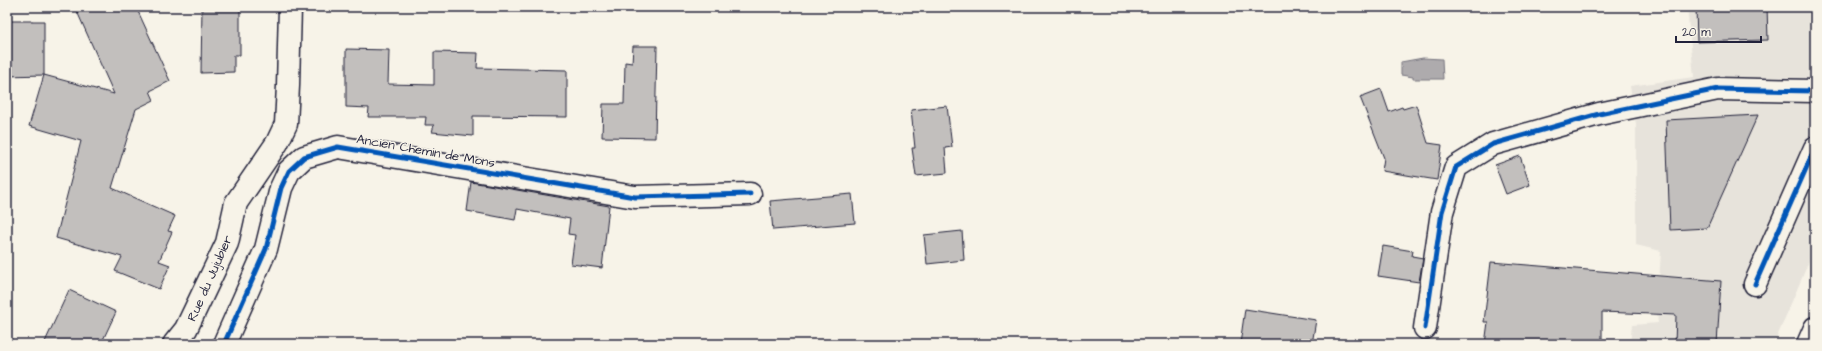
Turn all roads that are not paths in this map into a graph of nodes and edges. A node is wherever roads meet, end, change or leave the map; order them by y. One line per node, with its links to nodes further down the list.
1 (290, 7): 8 (street, Rue du Jujubier)
2 (1815, 91): 6 (street)
3 (1815, 148): 5 (street)
4 (750, 194): 9 (street, Ancien Chemin de Mons)
5 (1755, 284)
6 (1425, 328)
7 (1815, 328): 10 (street)
8 (174, 344)
9 (224, 344)
10 (1808, 344)

